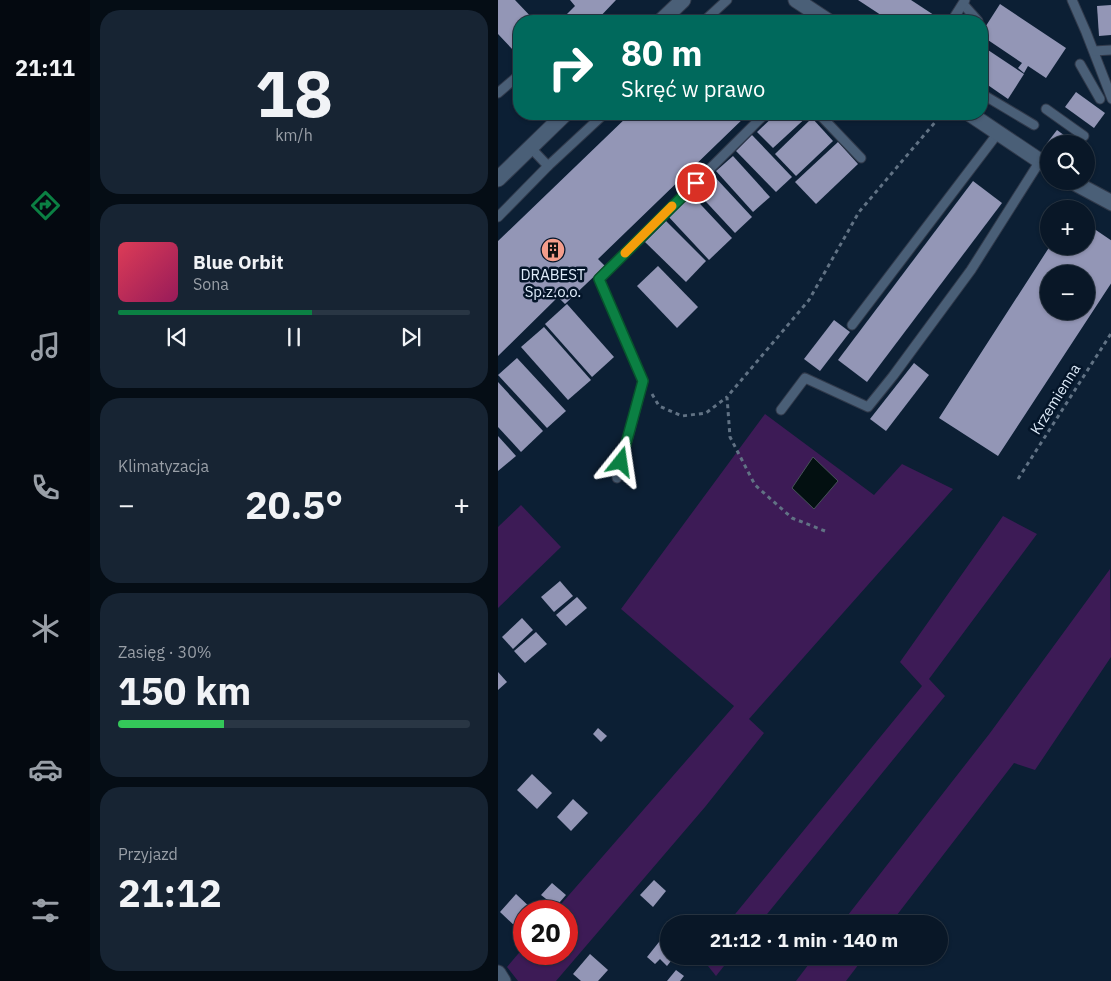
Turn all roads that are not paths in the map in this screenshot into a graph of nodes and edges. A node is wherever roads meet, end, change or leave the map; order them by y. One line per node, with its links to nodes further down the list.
1 (684, 0): 6 (street)
2 (727, 0): 7 (lane)
3 (796, 0): 8 (street)
4 (1072, 0): 12 (lane)
5 (964, 2): 9 (lane); 10 (lane)
6 (668, 15)
7 (711, 15)
8 (819, 15)
9 (956, 15)
10 (974, 15)
11 (1112, 50): 12 (lane)
12 (1094, 52): 14 (lane)
13 (1080, 64): 18 (lane)
14 (1107, 76): 19 (lane)
15 (513, 80): 16 (lane)
16 (498, 93)
17 (988, 98): 26 (lane)
18 (1100, 100)
19 (1112, 100)
20 (1046, 109): 28 (lane)
21 (559, 120): 29 (street)
22 (598, 120): 32 (lane)
23 (759, 120): 40 (lane)
24 (825, 120): 30 (lane)
25 (979, 120): 27 (street)
26 (1034, 126)
27 (998, 133): 31 (street); 38 (lane)
28 (1083, 135)
29 (530, 147): 32 (lane); 34 (street)
30 (860, 158)
31 (1040, 161)
32 (548, 166): 37 (lane)
33 (1040, 171): 39 (lane)
34 (498, 178)
35 (1088, 190): 36 (street)
36 (1112, 203)
37 (498, 216)
38 (852, 325)
39 (781, 410)
40 (617, 478)
41 (498, 972): 42 (street)
42 (502, 981)

